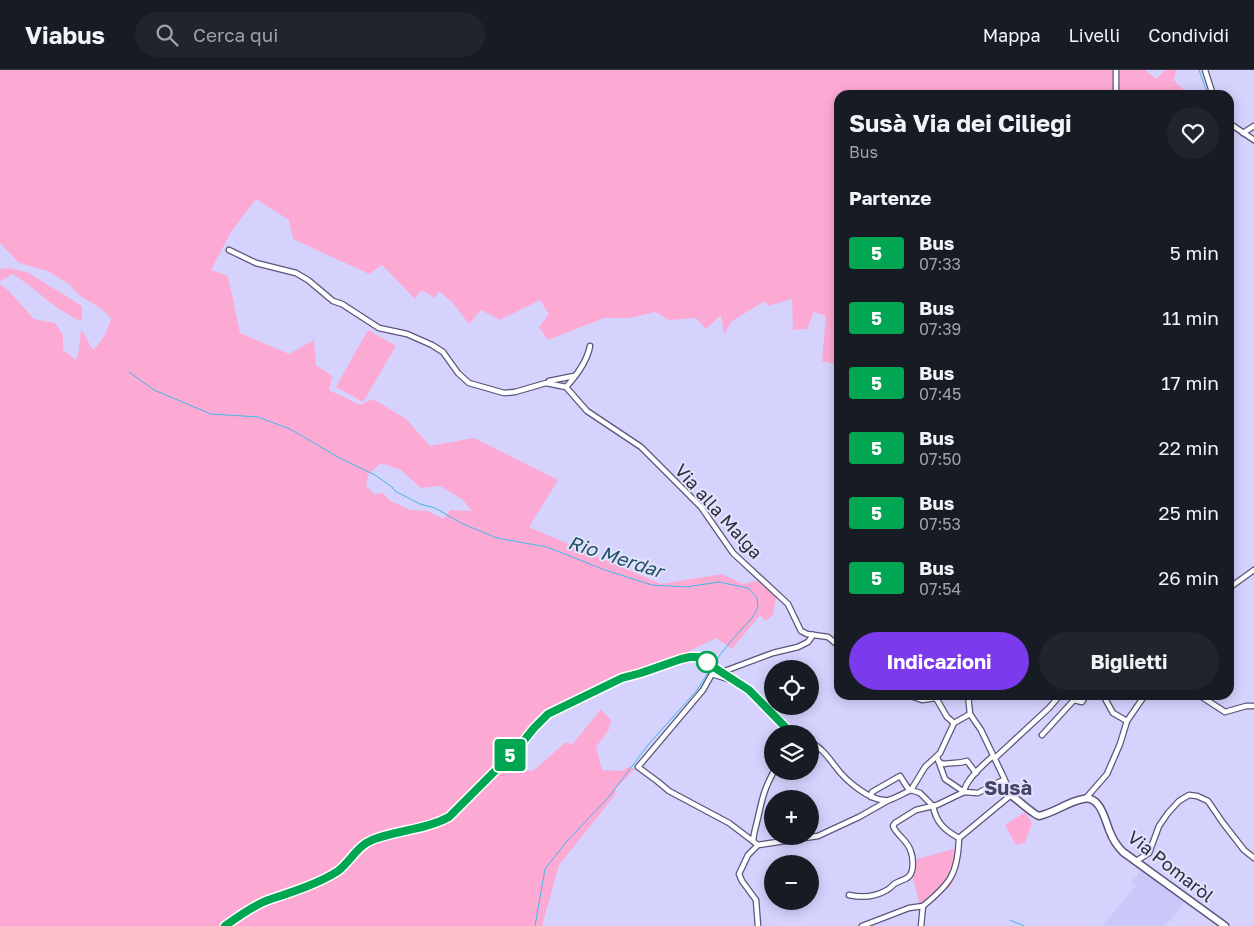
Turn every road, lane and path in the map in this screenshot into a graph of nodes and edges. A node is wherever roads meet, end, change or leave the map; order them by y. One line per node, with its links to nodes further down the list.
1 (1116, 70): 3 (street)
2 (1205, 70): 4 (street)
3 (1116, 90)
4 (1211, 90)
5 (1254, 126): 7 (street)
6 (1234, 127): 7 (street)
7 (1243, 133): 8 (street)
8 (1253, 140)
9 (230, 250): 12 (street)
10 (590, 346): 11 (street)
11 (575, 376): 12 (street); 13 (street)
12 (546, 382): 13 (street)
13 (566, 386): 16 (street, Via alla Malga)
14 (1254, 570): 15 (street)
15 (1234, 584)
16 (813, 635): 17 (street, Via alla Malga); 18 (street)
17 (834, 642)
18 (732, 667): 19 (street); 20 (street)
19 (722, 672): 20 (street); 54 (street)
20 (733, 680): 32 (street); 48 (street)
21 (938, 700): 31 (street)
22 (969, 700): 29 (street)
23 (1056, 700): 35 (street)
24 (1074, 700): 33 (street)
25 (1105, 700): 30 (street)
26 (1141, 700): 30 (street)
27 (1207, 700): 28 (street)
28 (1254, 706)
29 (970, 714): 31 (street); 35 (street)
30 (1127, 721): 44 (street)
31 (954, 723): 36 (street)
32 (784, 725)
33 (1042, 735)
34 (819, 748): 43 (street)
35 (994, 757): 37 (street); 39 (street)
36 (938, 759): 37 (street); 40 (street); 41 (street)
37 (976, 773): 41 (street)
38 (769, 780): 48 (street)
39 (1004, 781): 41 (street); 42 (street)
40 (910, 790): 43 (street); 45 (street); 46 (street)
41 (964, 792): 46 (street)
42 (1011, 795): 44 (street); 47 (street)
43 (871, 797): 45 (street)
44 (1086, 798): 51 (street, Via Pomaròl)
45 (890, 800): 49 (street)
46 (933, 806): 47 (street); 52 (street)
47 (959, 838): 53 (street)
48 (753, 841): 49 (street)
49 (758, 844): 55 (street)
50 (1254, 858): 51 (street)
51 (1136, 861): 58 (street, Via Pomaròl)
52 (849, 895)
53 (923, 906): 56 (street); 57 (street)
54 (225, 926)
55 (758, 926)
56 (862, 926)
57 (921, 926)
58 (1225, 926)

